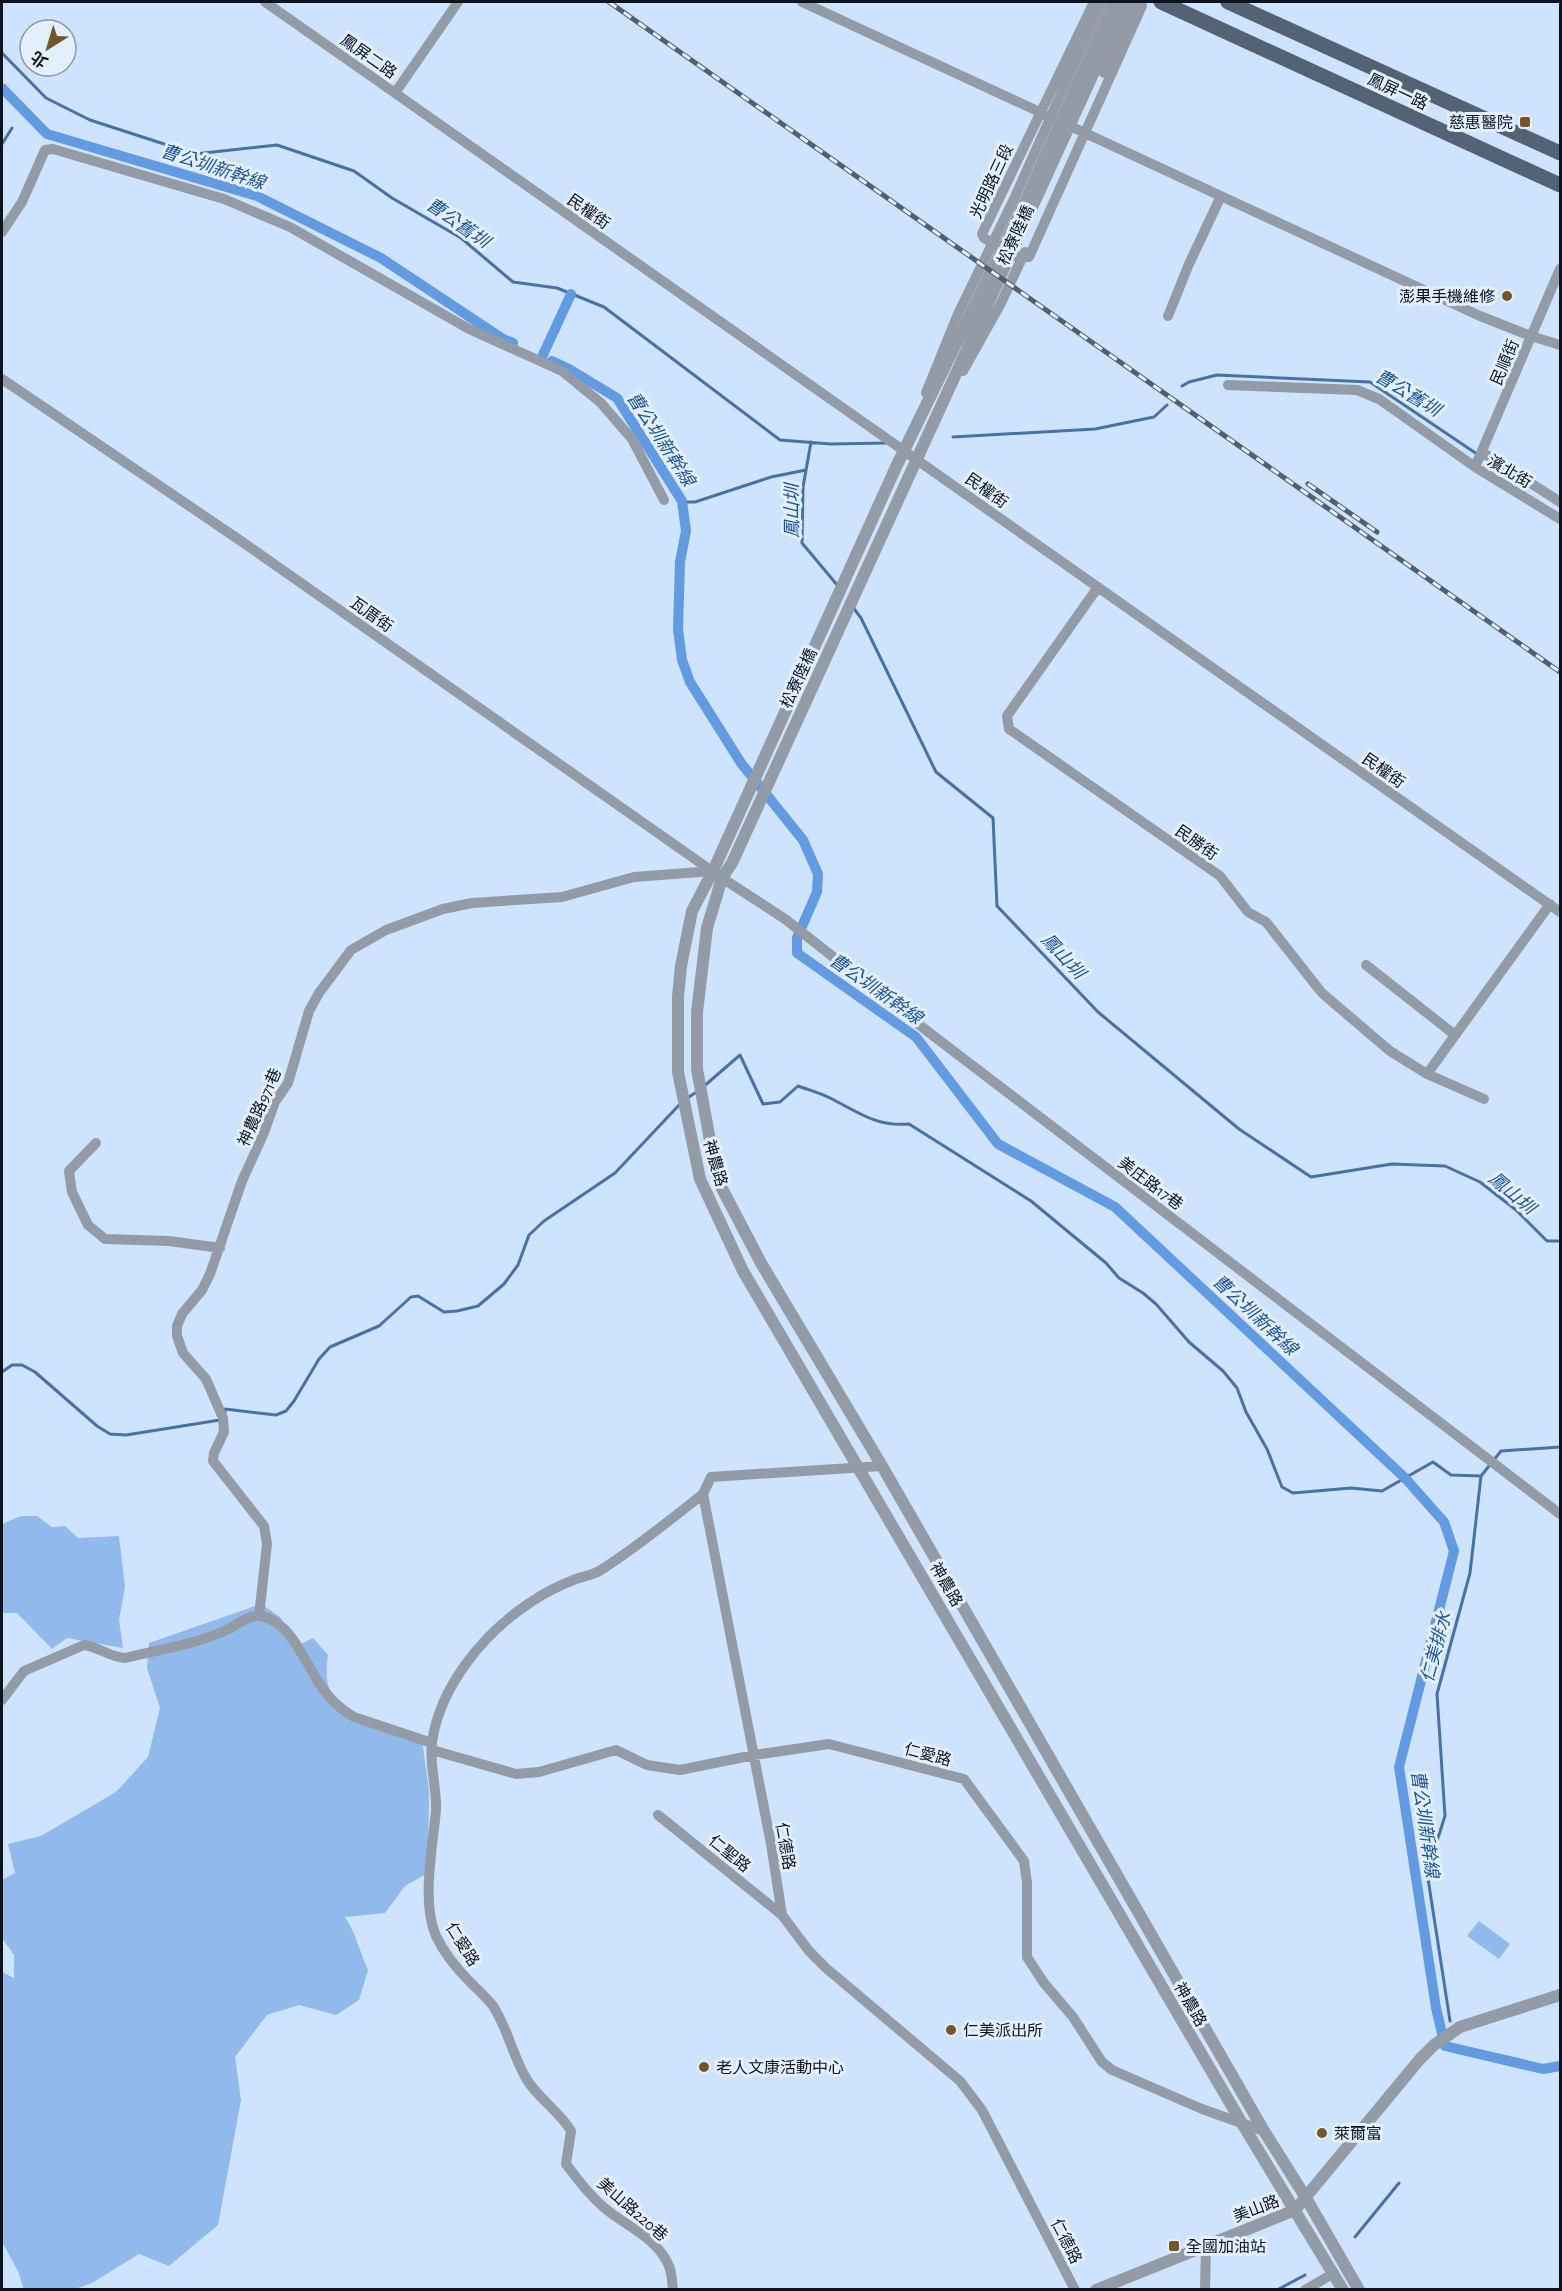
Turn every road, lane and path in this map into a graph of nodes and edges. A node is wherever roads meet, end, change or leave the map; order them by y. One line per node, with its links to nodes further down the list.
1 (266, 2): 14 (street, 鳳屏二路)
2 (458, 2): 14 (street, 鳳屏二路)
3 (802, 2): 15 (street)
4 (1094, 2): 15 (street, 光明路三段)
5 (1102, 2): 28 (street, 松寮陸橋)
6 (1114, 2): 28 (street, 松寮陸橋)
7 (1126, 2): 29 (street, 松寮陸橋)
8 (1135, 2): 29 (street, 松寮陸橋)
9 (1141, 2): 16 (street, 光明路三段)
10 (1161, 2): 13 (main road, 鳳屏一路)
11 (1228, 2): 12 (main road, 鳳屏一路)
12 (1363, 63): 13 (main road, 鳳屏一路); 17 (main road, 鳳屏一路)
13 (1351, 89): 18 (main road, 鳳屏一路)
14 (395, 93): 33 (street, 民權街)
15 (1040, 112): 16 (street); 16 (street, 光明路三段)
16 (1085, 133): 19 (street)
17 (1560, 153)
18 (1560, 185)
19 (1221, 196): 22 (street); 23 (street)
20 (2, 232): 30 (street)
21 (1560, 270): 23 (street, 民順街)
22 (1168, 315)
23 (1531, 336): 24 (street); 27 (street, 民順街)
24 (1560, 345)
25 (2, 379): 36 (street, 瓦厝街)
26 (1228, 385): 27 (street)
27 (1479, 460): 31 (street); 32 (street, 濱北街)
28 (896, 467): 34 (street, 松寮陸橋)
29 (908, 474): 35 (street, 松寮陸橋)
30 (664, 500)
31 (1560, 502)
32 (1560, 519)
33 (1098, 587): 37 (street, 民權街); 41 (street, 民勝街)
34 (720, 854): 36 (street, 神農路)
35 (732, 863): 36 (street, 神農路)
36 (718, 875): 44 (street, 神農路971巷); 45 (street, 神農路); 46 (street, 神農路); 48 (street, 美庄路17巷)
37 (1550, 904): 38 (street, 民權街); 40 (street)
38 (1560, 912)
39 (1366, 964): 40 (street)
40 (1455, 1035): 41 (street)
41 (1427, 1074): 42 (street, 民勝街)
42 (1484, 1099)
43 (96, 1143): 44 (street)
44 (220, 1248): 49 (street, 神農路971巷)
45 (882, 1466): 46 (street); 58 (street, 神農路)
46 (860, 1467): 47 (street); 57 (street, 神農路)
47 (703, 1494): 51 (street, 仁愛路); 52 (street, 仁德路)
48 (1560, 1514)
49 (259, 1616): 50 (street); 51 (street)
50 (2, 1700)
51 (432, 1746): 52 (street, 仁愛路); 56 (street, 仁愛路)
52 (754, 1755): 54 (street, 仁德路); 57 (street, 仁愛路)
53 (658, 1815): 54 (street, 仁聖路)
54 (782, 1915): 65 (street, 仁德路)
55 (1558, 1992): 59 (street, 美山路)
56 (566, 2121): 64 (street, 美山路220巷)
57 (1243, 2125): 58 (street, 仁愛路); 60 (street, 神農路)
58 (1264, 2131): 59 (street, 神農路)
59 (1306, 2198): 60 (street, 美山路); 69 (street, 神農路)
60 (1295, 2210): 61 (street, 美山路); 62 (street, 神農路)
61 (1206, 2245): 66 (street, 美山路); 67 (street)
62 (1334, 2273): 63 (street); 68 (street, 神農路)
63 (1310, 2288)
64 (673, 2289)
65 (1075, 2289)
66 (1096, 2289)
67 (1205, 2289)
68 (1343, 2289)
69 (1359, 2289)

